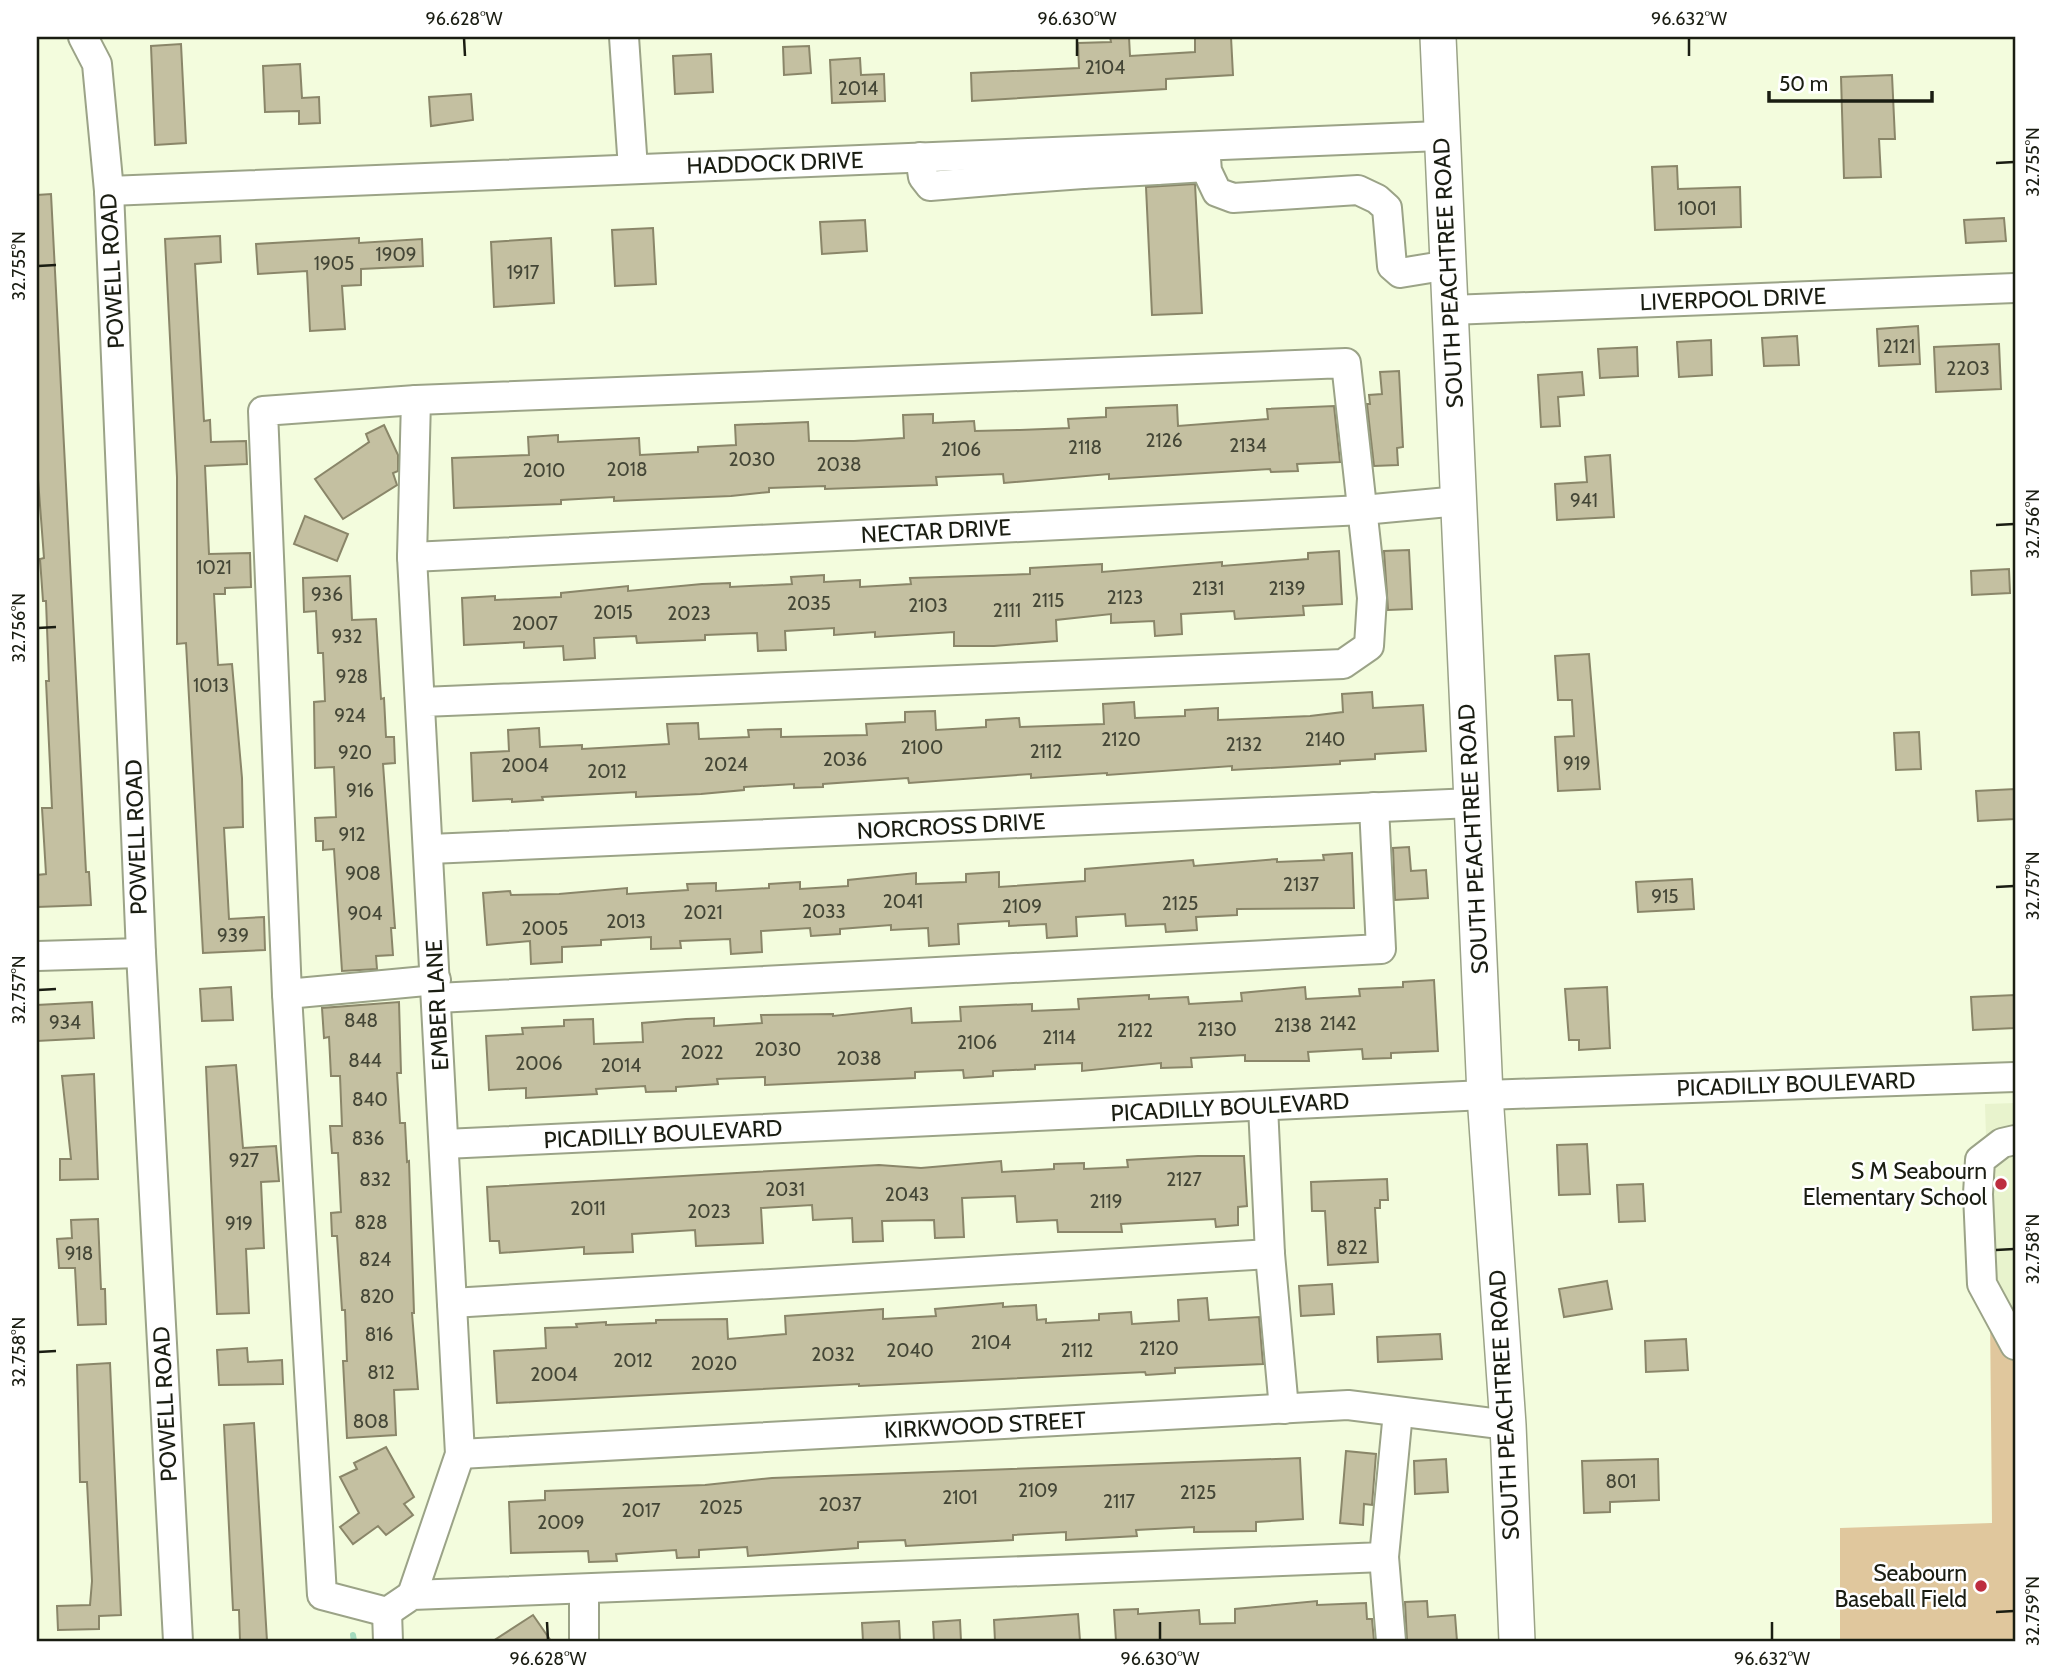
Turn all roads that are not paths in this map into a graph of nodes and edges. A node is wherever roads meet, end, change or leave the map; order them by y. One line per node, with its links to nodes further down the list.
1 (83, 37): 7 (street, POWELL ROAD)
2 (624, 37): 6 (street)
3 (1438, 37): 4 (main road, SOUTH PEACHTREE ROAD)
4 (1440, 136): 5 (street, HADDOCK DRIVE); 8 (main road, SOUTH PEACHTREE ROAD)
5 (1206, 156): 6 (street, HADDOCK DRIVE); 8 (street)
6 (633, 169): 7 (street, HADDOCK DRIVE)
7 (109, 191): 19 (street, POWELL ROAD)
8 (1449, 265): 10 (main road, SOUTH PEACHTREE ROAD)
9 (2015, 288): 10 (street, LIVERPOOL DRIVE)
10 (1451, 310): 12 (main road, SOUTH PEACHTREE ROAD)
11 (416, 400): 13 (street); 14 (street, EMBER LANE); 22 (street)
12 (1458, 501): 13 (street, NECTAR DRIVE); 16 (main road, SOUTH PEACHTREE ROAD)
13 (1363, 510): 14 (street, NECTAR DRIVE); 15 (street)
14 (412, 558): 15 (street, EMBER LANE)
15 (422, 702): 18 (street, EMBER LANE)
16 (1472, 803): 17 (street, NORCROSS DRIVE); 24 (main road, SOUTH PEACHTREE ROAD)
17 (1374, 807): 18 (street, NORCROSS DRIVE); 21 (street)
18 (429, 849): 21 (street, EMBER LANE)
19 (141, 953): 20 (street); 39 (street, POWELL ROAD)
20 (37, 956)
21 (437, 989): 22 (street); 27 (street, EMBER LANE)
22 (287, 994): 38 (street)
23 (2015, 1077): 24 (street, PICADILLY BOULEVARD)
24 (1485, 1095): 25 (street, PICADILLY BOULEVARD); 33 (main road, SOUTH PEACHTREE ROAD)
25 (1264, 1106): 27 (street, PICADILLY BOULEVARD); 28 (street)
26 (2015, 1140): 30 (street)
27 (444, 1144): 29 (street, EMBER LANE)
28 (1270, 1254): 29 (street); 31 (street)
29 (452, 1303): 34 (street, EMBER LANE)
30 (2015, 1345)
31 (1284, 1409): 32 (street, KIRKWOOD STREET); 34 (street, KIRKWOOD STREET)
32 (1398, 1412): 33 (street, KIRKWOOD STREET); 35 (street)
33 (1508, 1425): 43 (main road, SOUTH PEACHTREE ROAD)
34 (460, 1454): 37 (street)
35 (1384, 1557): 36 (street); 42 (street)
36 (584, 1590): 37 (street); 41 (street)
37 (412, 1595): 38 (street)
38 (387, 1612): 40 (street)
39 (178, 1641)
40 (388, 1641)
41 (584, 1641)
42 (1391, 1641)
43 (1517, 1641)

